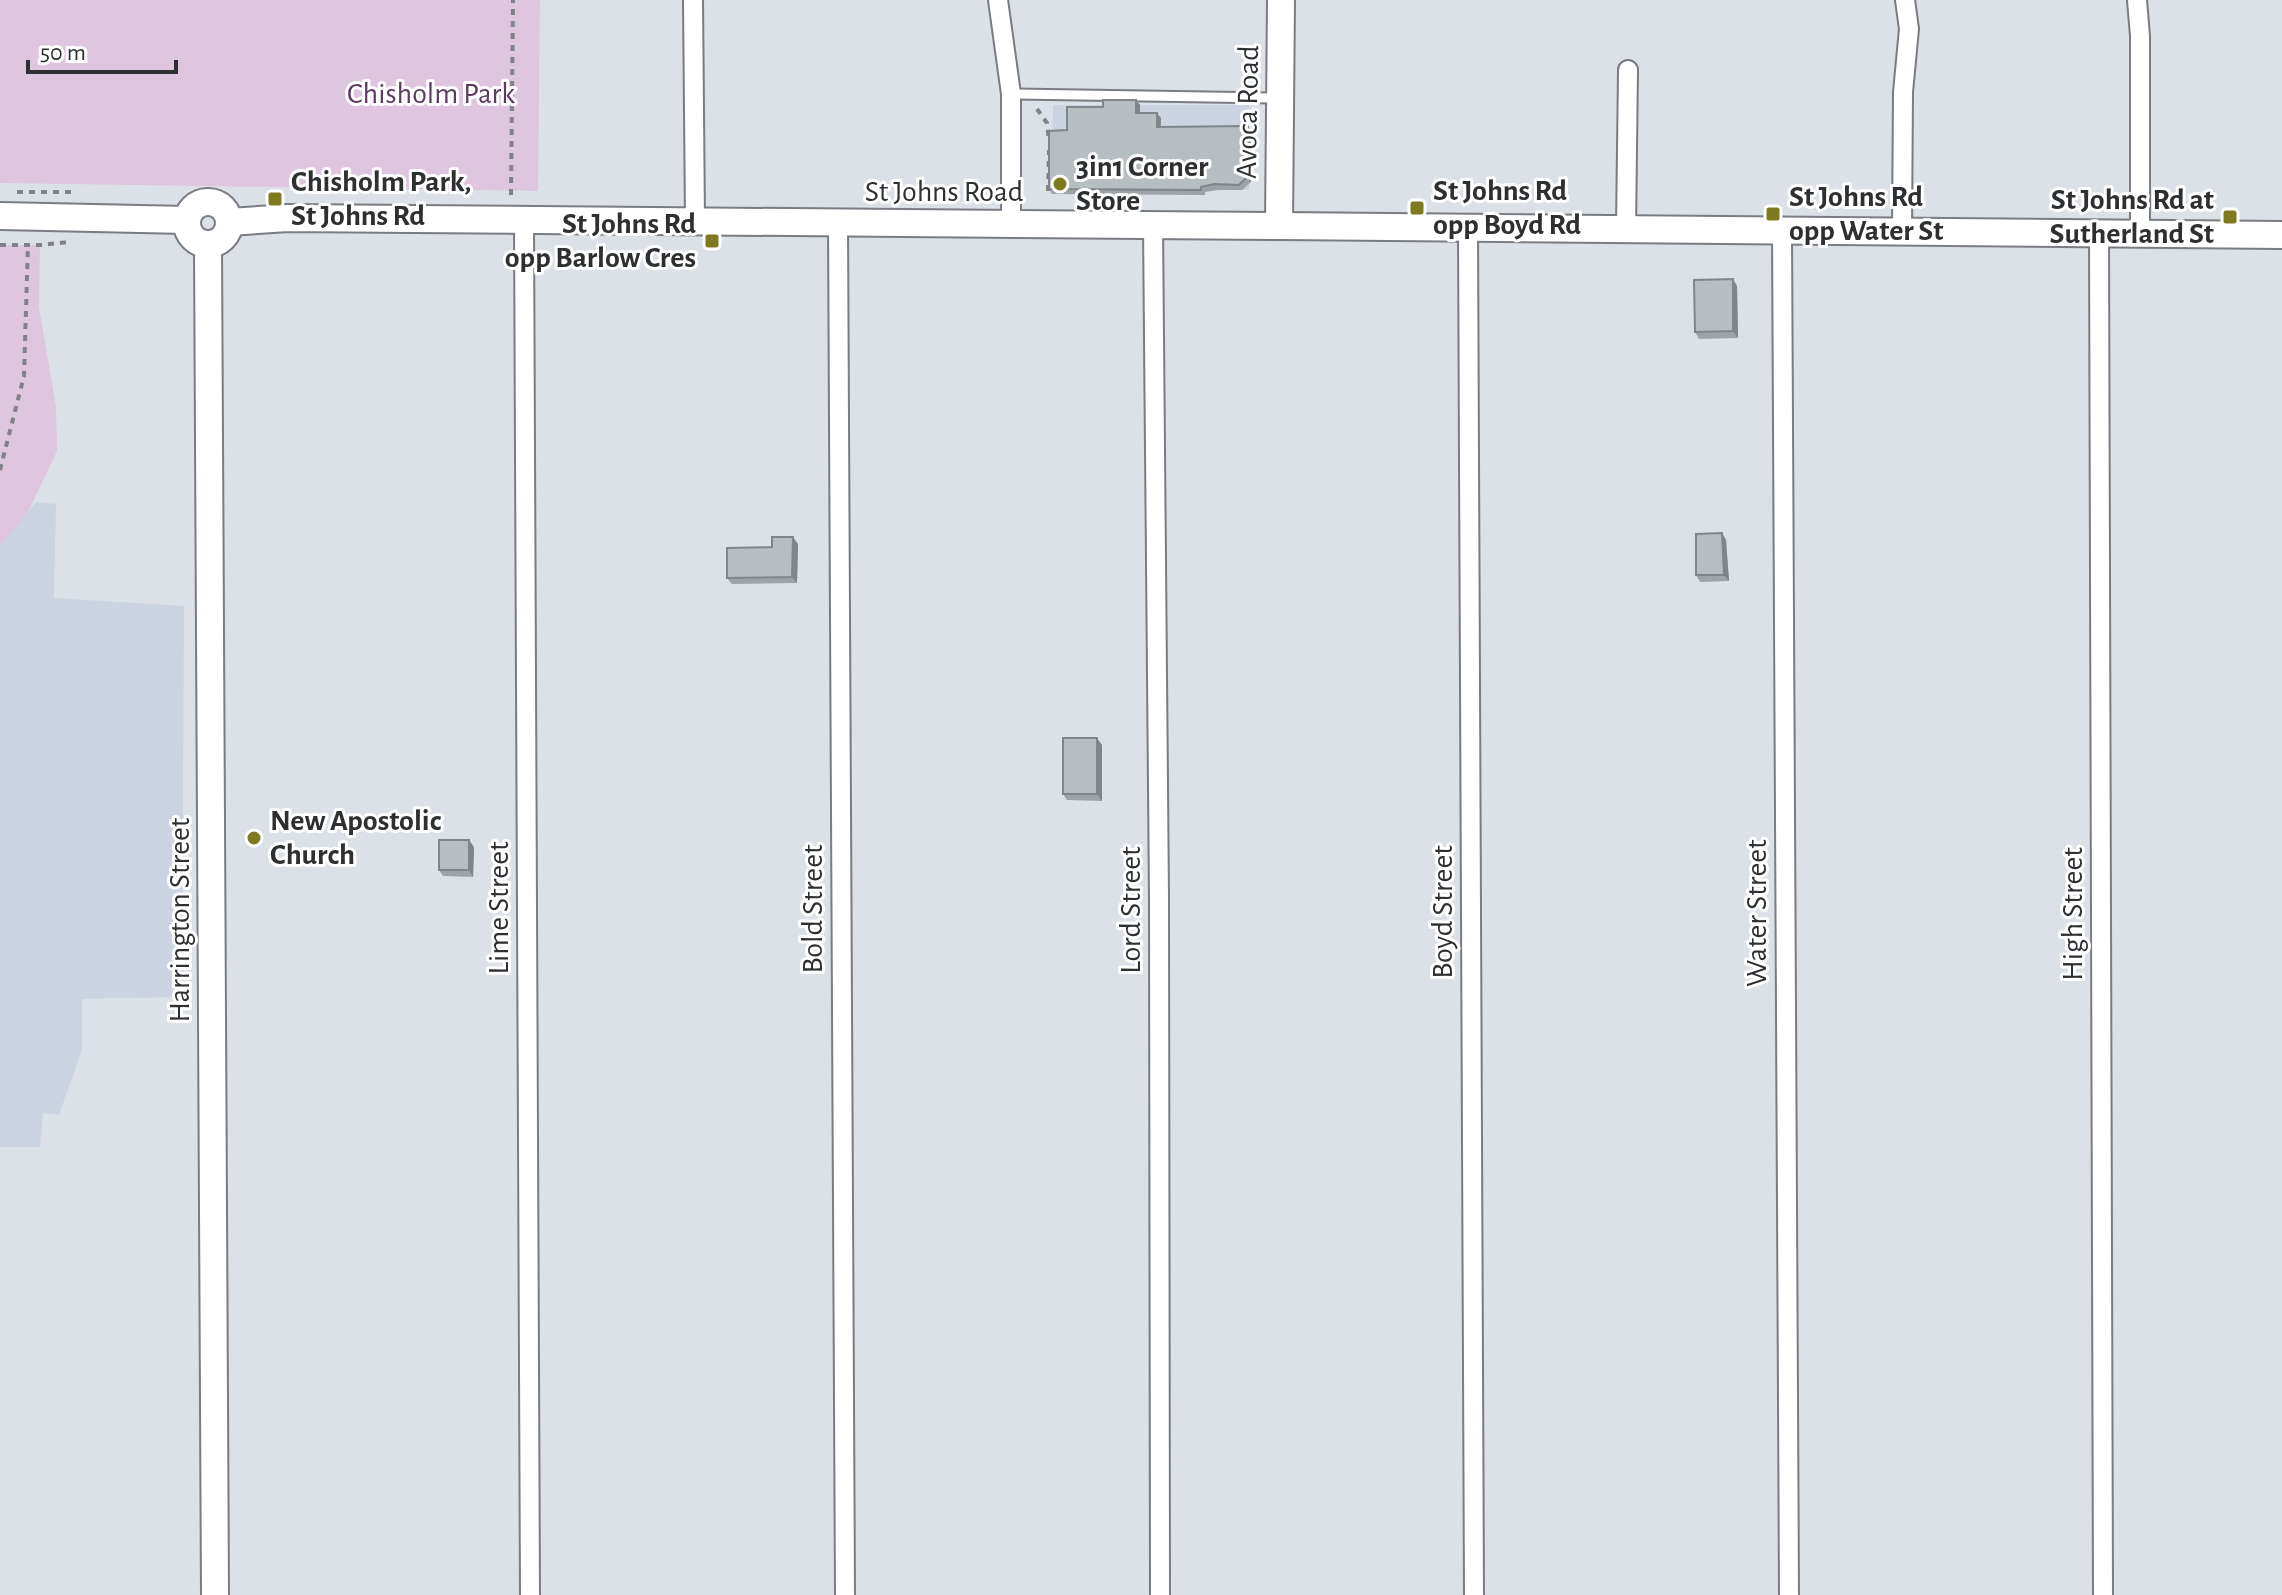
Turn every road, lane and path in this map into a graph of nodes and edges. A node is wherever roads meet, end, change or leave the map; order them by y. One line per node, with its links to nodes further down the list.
1 (513, 0): 13 (path)
2 (693, 0): 17 (street)
3 (998, 0): 8 (street)
4 (1281, 0): 10 (main road, Avoca Road)
5 (1905, 0): 26 (street)
6 (2137, 0): 27 (street)
7 (1628, 70): 24 (street)
8 (1011, 94): 9 (lane); 20 (street)
9 (1034, 95): 10 (lane); 11 (path)
10 (1281, 98): 22 (main road, Avoca Road)
11 (1048, 191)
12 (71, 192): 14 (path)
13 (511, 195)
14 (10, 208): 15 (main road)
15 (187, 220): 18 (main road); 33 (main road)
16 (524, 220): 17 (main road, St Johns Road); 18 (main road, St Johns Road); 36 (street, Lime Street)
17 (695, 220): 19 (main road, St Johns Road)
18 (229, 222): 33 (main road)
19 (838, 223): 20 (main road, St Johns Road); 37 (street, Bold Street)
20 (1011, 224): 21 (main road, St Johns Road)
21 (1153, 224): 22 (main road, St Johns Road); 38 (street, Lord Street)
22 (1279, 224): 23 (main road, St Johns Road)
23 (1468, 228): 24 (main road, St Johns Road); 39 (street, Boyd Street)
24 (1626, 229): 25 (main road, St Johns Road)
25 (1782, 230): 26 (main road, St Johns Road); 40 (street, Water Street)
26 (1902, 232): 28 (main road, St Johns Road)
27 (2140, 233): 28 (main road, St Johns Road); 29 (main road, St Johns Road)
28 (2099, 234): 41 (street, High Street)
29 (2282, 235)
30 (69, 242): 31 (path)
31 (28, 244): 32 (path); 34 (path)
32 (0, 245)
33 (208, 245): 35 (main road, Harrington Street)
34 (0, 470)
35 (215, 1595)
36 (530, 1595)
37 (845, 1595)
38 (1160, 1595)
39 (1474, 1595)
40 (1789, 1595)
41 (2103, 1595)

